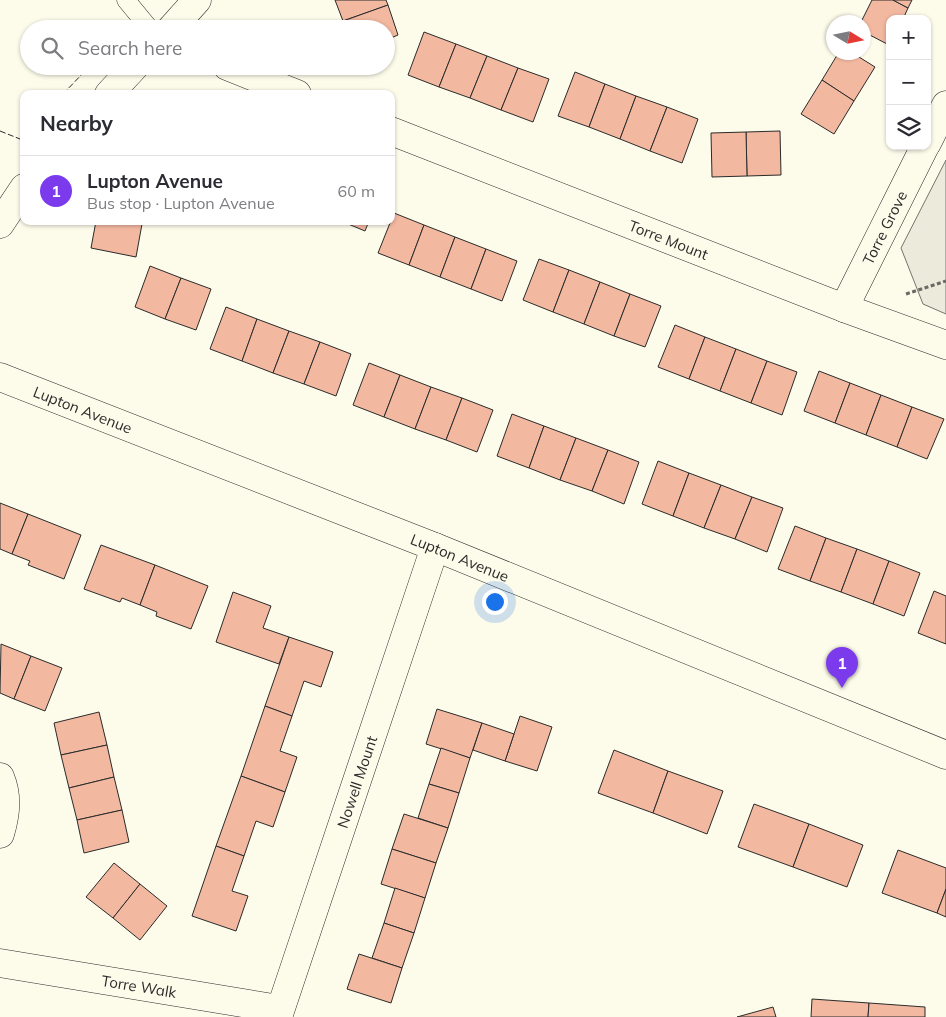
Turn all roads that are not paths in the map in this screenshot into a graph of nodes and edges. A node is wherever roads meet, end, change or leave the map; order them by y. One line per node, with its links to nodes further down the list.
1 (126, 0): 3 (lane)
2 (197, 0): 4 (street)
3 (143, 20)
4 (178, 20)
5 (127, 75): 7 (street)
6 (250, 75): 8 (street)
7 (113, 90)
8 (287, 90)
9 (946, 105): 11 (street)
10 (395, 133): 15 (street, Torre Mount)
11 (931, 135)
12 (923, 150): 15 (street, Torre Grove)
13 (20, 194): 14 (street)
14 (0, 224)
15 (844, 308): 16 (street, Torre Mount)
16 (946, 345)
17 (0, 377): 18 (street, Lupton Avenue)
18 (435, 547): 19 (street, Lupton Avenue); 23 (street, Nowell Mount)
19 (946, 755)
20 (0, 776): 21 (street)
21 (0, 834)
22 (0, 963): 23 (street, Torre Walk)
23 (278, 1013)

